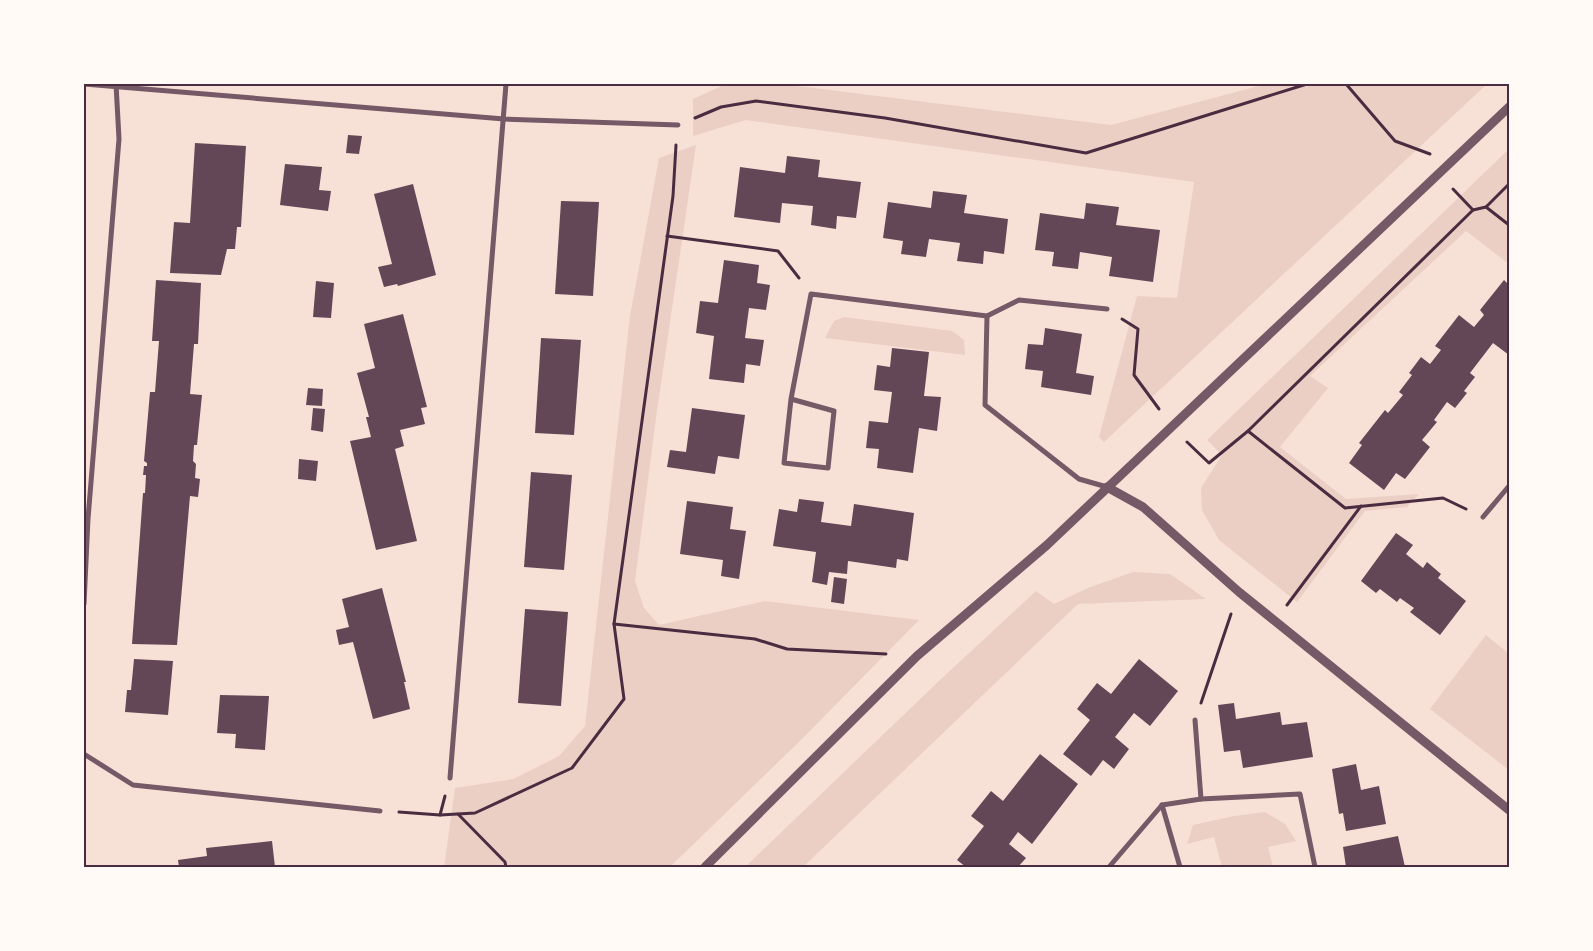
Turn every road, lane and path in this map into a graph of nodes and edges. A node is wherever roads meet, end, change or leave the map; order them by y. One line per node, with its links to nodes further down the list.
1 (84, 84): 4 (street)
2 (506, 84): 6 (street)
3 (1346, 84): 8 (path)
4 (116, 85): 6 (street); 24 (street)
5 (1509, 107): 8 (street)
6 (504, 119): 7 (street); 32 (street)
7 (678, 125)
8 (1438, 174): 11 (path); 18 (street)
9 (1509, 184): 10 (path)
10 (1486, 207): 11 (path); 12 (path)
11 (1473, 210): 19 (path)
12 (1509, 224)
13 (667, 236): 14 (path)
14 (812, 294): 16 (street); 17 (street)
15 (1107, 309): 16 (street); 18 (path)
16 (987, 316): 21 (street)
17 (791, 399): 17 (street)
18 (1172, 427): 19 (path); 21 (street)
19 (1248, 431): 22 (path)
20 (1509, 486): 23 (street)
21 (1107, 487): 25 (street); 29 (street)
22 (1361, 506): 23 (path); 27 (path)
23 (1483, 517)
24 (86, 518): 26 (street)
25 (1239, 592): 27 (street); 30 (path)
26 (84, 604)
27 (1275, 621): 35 (street)
28 (614, 624): 29 (path)
29 (916, 656): 39 (street)
30 (1195, 720): 33 (street)
31 (84, 754): 36 (street)
32 (450, 778): 36 (path)
33 (1202, 799): 34 (street); 42 (street)
34 (1162, 805): 40 (street); 41 (street)
35 (1509, 810)
36 (380, 811)
37 (458, 814): 38 (path)
38 (506, 867)
39 (705, 867)
40 (1110, 867)
41 (1180, 867)
42 (1315, 867)

